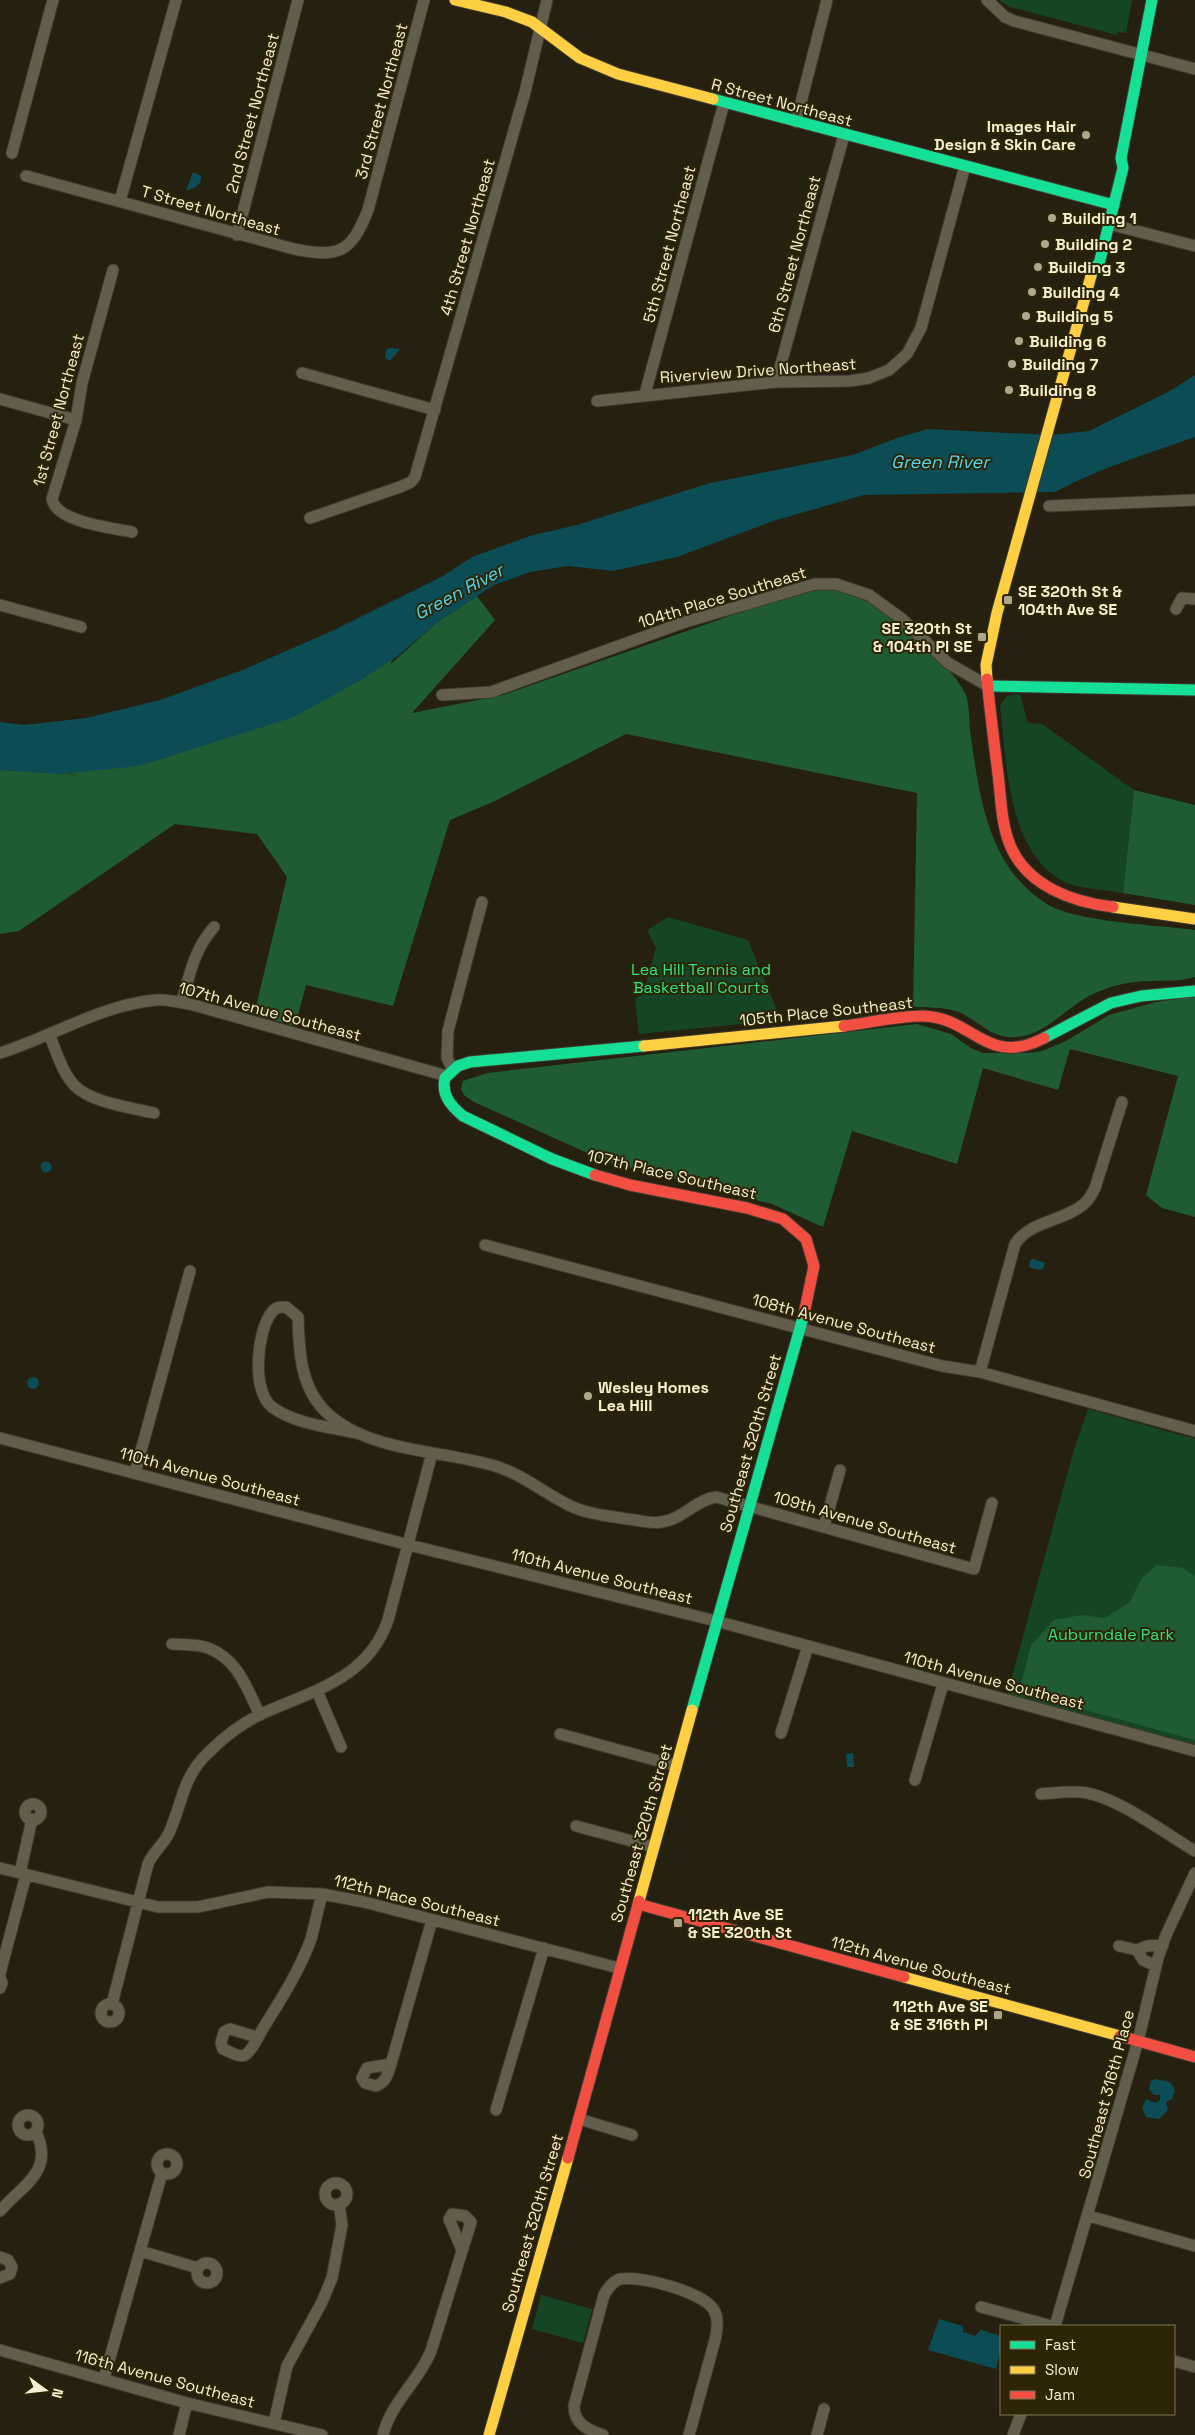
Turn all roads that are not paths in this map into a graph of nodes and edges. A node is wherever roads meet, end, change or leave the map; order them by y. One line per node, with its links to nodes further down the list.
1 (53, 0): 16 (street)
2 (176, 0): 19 (street)
3 (298, 0): 23 (street, 2nd Street Northeast)
4 (424, 0): 21 (street, 3rd Street Northeast)
5 (456, 0): 10 (street, R Street Northeast)
6 (547, 0): 10 (street, 4th Street Northeast)
7 (827, 0): 14 (street)
8 (1152, 0): 11 (street)
9 (989, 3): 11 (street)
10 (541, 28): 13 (street, R Street Northeast); 32 (street, 4th Street Northeast)
11 (1141, 54): 12 (street); 20 (street)
12 (1195, 69)
13 (724, 103): 14 (street, R Street Northeast); 29 (street, 5th Street Northeast)
14 (796, 122): 15 (street, R Street Northeast)
15 (844, 135): 17 (street, R Street Northeast); 28 (street, 6th Street Northeast)
16 (12, 152)
17 (965, 166): 20 (street, R Street Northeast); 28 (street, Riverview Drive Northeast)
18 (26, 176): 19 (street, T Street Northeast)
19 (120, 201): 23 (street, T Street Northeast)
20 (1110, 204): 22 (street); 25 (street)
21 (368, 210): 23 (street, T Street Northeast)
22 (1109, 224): 24 (street); 25 (street)
23 (237, 235)
24 (1195, 246)
25 (1093, 268): 42 (street)
26 (113, 270): 33 (street, 1st Street Northeast)
27 (302, 373): 32 (street)
28 (776, 382): 29 (street, Riverview Drive Northeast)
29 (646, 394): 31 (street, Riverview Drive Northeast)
30 (0, 399): 33 (street)
31 (597, 401)
32 (435, 410): 36 (street, 4th Street Northeast)
33 (76, 420): 37 (street, 1st Street Northeast)
34 (1195, 500): 35 (street)
35 (1049, 506)
36 (310, 518)
37 (132, 532)
38 (1195, 599): 40 (street)
39 (0, 605): 41 (street)
40 (1176, 609)
41 (81, 627)
42 (988, 686): 43 (street); 44 (street, 104th Place Southeast); 46 (street)
43 (1195, 690)
44 (442, 695)
45 (482, 902): 52 (street)
46 (1195, 919)
47 (214, 927): 49 (street)
48 (1195, 991): 52 (street, 105th Place Southeast)
49 (182, 1002): 50 (street, 107th Avenue Southeast); 52 (street, 107th Avenue Southeast)
50 (49, 1034): 51 (street, 107th Avenue Southeast); 54 (street)
51 (0, 1053)
52 (450, 1073): 55 (street, 107th Place Southeast)
53 (1122, 1102): 59 (street)
54 (154, 1113)
55 (806, 1239): 58 (street, Southeast 320th Street)
56 (485, 1245): 58 (street, 108th Avenue Southeast)
57 (190, 1271): 65 (street)
58 (801, 1329): 59 (street, 108th Avenue Southeast); 67 (street, Southeast 320th Street)
59 (980, 1372): 60 (street, 108th Avenue Southeast)
60 (1195, 1431)
61 (357, 1433): 61 (street, 109th Avenue Southeast); 63 (street, 109th Avenue Southeast)
62 (0, 1438): 65 (street, 110th Avenue Southeast)
63 (432, 1453): 67 (street, 109th Avenue Southeast); 69 (street)
64 (840, 1470): 68 (street)
65 (135, 1473): 69 (street, 110th Avenue Southeast)
66 (992, 1504): 68 (street, 109th Avenue Southeast)
67 (748, 1506): 68 (street, 109th Avenue Southeast); 70 (street, Southeast 320th Street)
68 (824, 1527)
69 (409, 1545): 70 (street, 110th Avenue Southeast); 74 (street)
70 (716, 1621): 72 (street, 110th Avenue Southeast); 80 (street, Southeast 320th Street)
71 (172, 1644): 75 (street)
72 (808, 1646): 73 (street, 110th Avenue Southeast); 76 (street)
73 (943, 1684): 79 (street, 110th Avenue Southeast); 81 (street)
74 (317, 1691): 75 (street); 78 (street)
75 (260, 1715): 91 (street)
76 (781, 1733)
77 (560, 1734): 80 (street)
78 (341, 1747)
79 (1195, 1750)
80 (676, 1766): 85 (street, Southeast 320th Street)
81 (916, 1780)
82 (1041, 1794): 86 (street)
83 (32, 1819): 89 (street)
84 (576, 1826): 85 (street)
85 (654, 1847): 92 (street, Southeast 320th Street)
86 (1195, 1851)
87 (0, 1868): 89 (street, 112th Place Southeast)
88 (1195, 1873): 94 (street, Southeast 316th Place)
89 (23, 1874): 91 (street, 112th Place Southeast); 100 (street)
90 (322, 1894): 91 (street, 112th Place Southeast); 93 (street, 112th Place Southeast); 104 (street)
91 (138, 1902): 103 (street)
92 (638, 1904): 99 (street, Southeast 320th Street); 105 (street, 112th Avenue Southeast)
93 (432, 1920): 96 (street, 112th Place Southeast); 107 (street)
94 (1163, 1945): 97 (street); 98 (street, Southeast 316th Place)
95 (1119, 1946): 97 (street)
96 (544, 1948): 99 (street, 112th Place Southeast); 108 (street)
97 (1137, 1950): 98 (street)
98 (1156, 1966): 105 (street, Southeast 316th Place)
99 (619, 1968): 109 (street, Southeast 320th Street)
100 (0, 1973)
101 (0, 1976): 102 (street)
102 (0, 1988)
103 (112, 2004)
104 (257, 2038)
105 (1138, 2041): 106 (street, 112th Avenue Southeast); 115 (street, Southeast 316th Place)
106 (1195, 2057)
107 (390, 2064)
108 (496, 2110)
109 (579, 2119): 111 (street); 136 (street, Southeast 320th Street)
110 (36, 2132): 114 (street)
111 (632, 2135)
112 (162, 2173): 118 (street)
113 (339, 2204): 132 (street)
114 (0, 2211)
115 (1089, 2216): 116 (street); 124 (street, Southeast 316th Place)
116 (1195, 2246)
117 (462, 2250): 135 (street)
118 (140, 2251): 120 (street); 128 (street)
119 (0, 2257): 121 (street)
120 (198, 2268)
121 (0, 2278)
122 (981, 2307): 123 (street)
123 (1050, 2325)
124 (1054, 2325)
125 (0, 2350): 128 (street, 116th Avenue Southeast)
126 (1175, 2361): 127 (street)
127 (1195, 2367)
128 (104, 2379): 129 (street, 116th Avenue Southeast)
129 (187, 2402): 132 (street, 116th Avenue Southeast); 133 (street)
130 (824, 2409): 139 (street)
131 (1022, 2415): 140 (street)
132 (274, 2423): 134 (street, 116th Avenue Southeast)
133 (178, 2435)
134 (322, 2435)
135 (383, 2435)
136 (489, 2435)
137 (602, 2435): 138 (street)
138 (688, 2435)
139 (817, 2435)
140 (1013, 2435)

